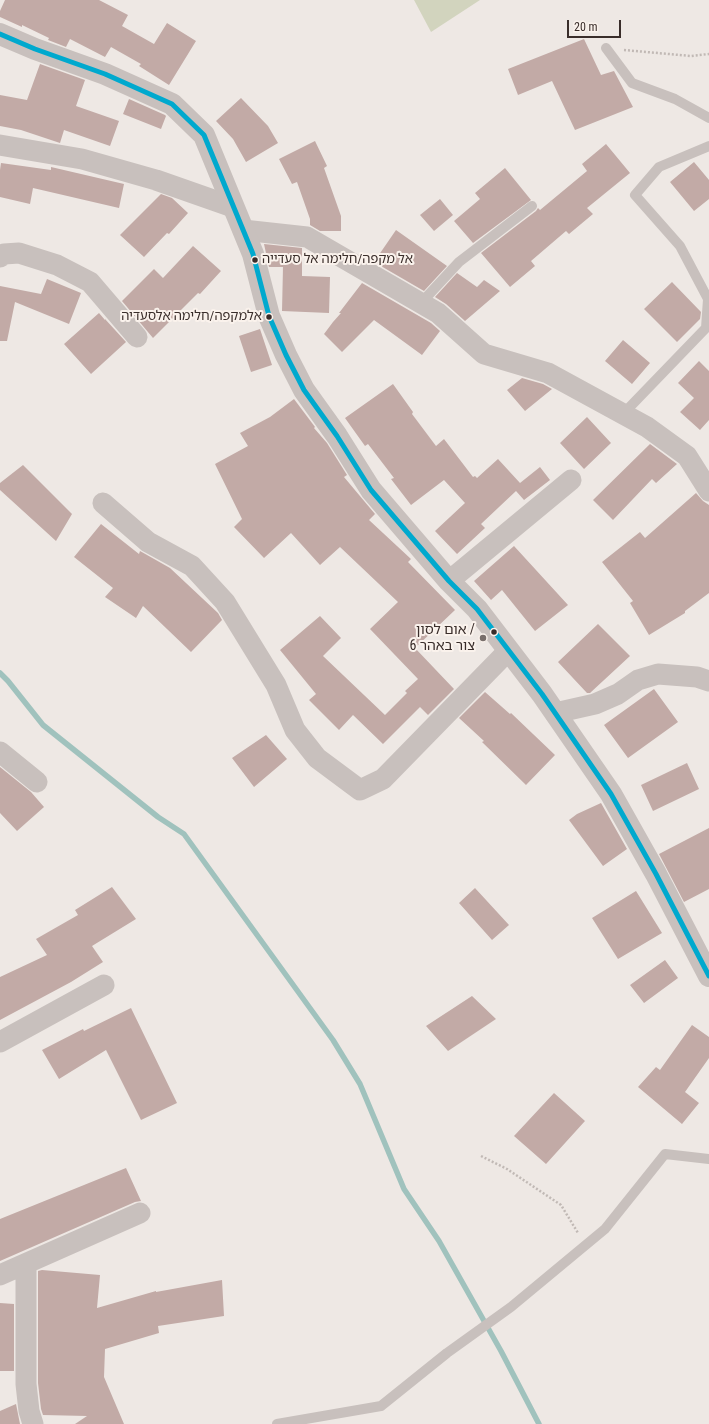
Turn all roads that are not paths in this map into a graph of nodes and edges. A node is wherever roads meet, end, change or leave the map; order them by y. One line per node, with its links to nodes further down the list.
1 (0, 34): 7 (street)
2 (606, 48): 3 (lane)
3 (709, 118)
4 (0, 145): 7 (street)
5 (709, 146): 12 (lane)
6 (532, 206): 10 (lane)
7 (233, 207): 8 (street)
8 (243, 230): 10 (street); 16 (street)
9 (0, 257): 11 (street)
10 (421, 303): 12 (street)
11 (137, 337)
12 (623, 414): 14 (street)
13 (571, 480): 16 (street)
14 (709, 491)
15 (103, 503): 17 (street)
16 (449, 581): 17 (street)
17 (508, 651): 19 (street)
18 (709, 681): 19 (street)
19 (555, 714): 22 (street)
20 (0, 752): 21 (street)
21 (36, 782)
22 (709, 976)
23 (104, 985): 24 (street)
24 (0, 1042)
25 (709, 1159): 30 (lane)
26 (140, 1213): 27 (street)
27 (26, 1264): 28 (street); 29 (street)
28 (0, 1275)
29 (33, 1424)
30 (277, 1424)

